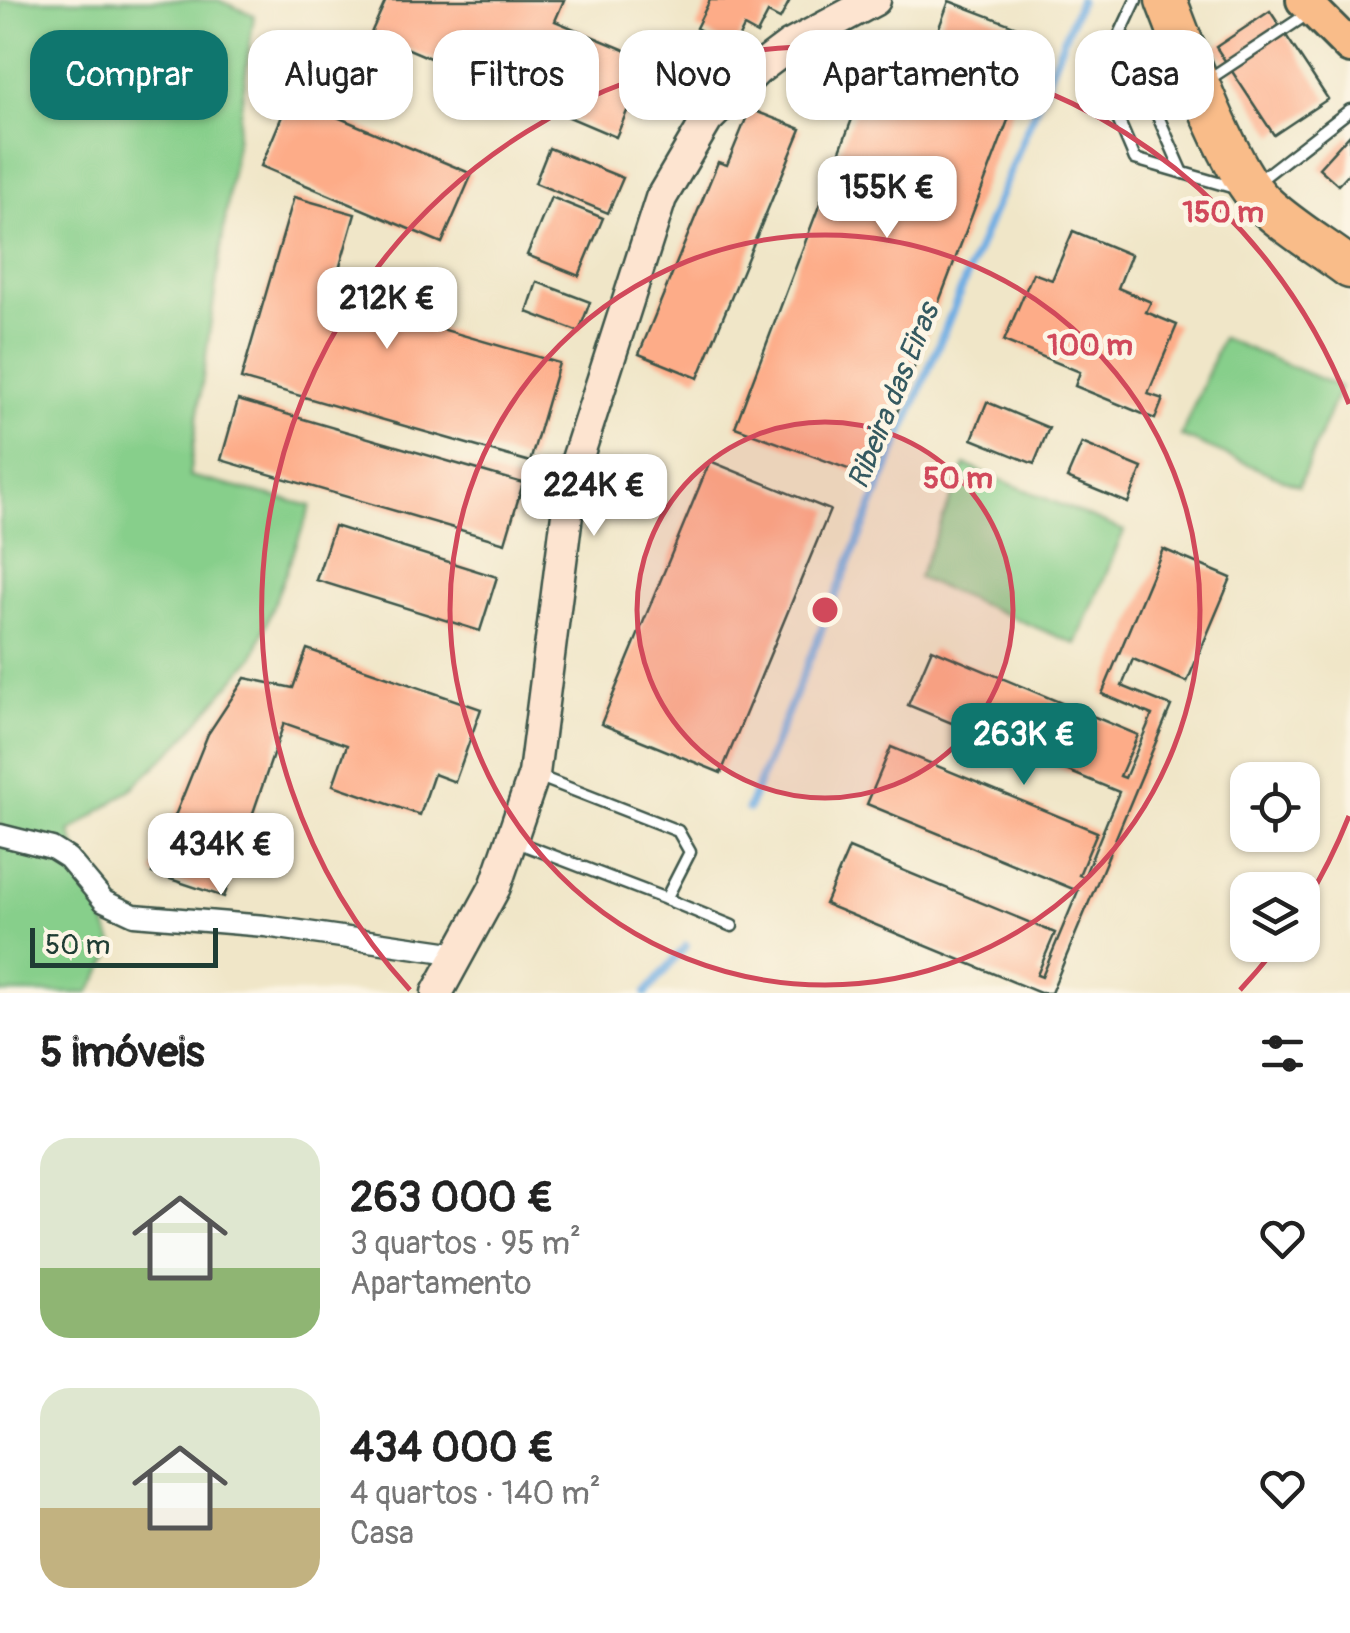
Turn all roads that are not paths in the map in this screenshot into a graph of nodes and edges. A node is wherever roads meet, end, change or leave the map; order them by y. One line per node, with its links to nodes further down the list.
1 (875, 0): 16 (street)
2 (1136, 0): 5 (lane)
3 (1166, 0): 6 (highway)
4 (1308, 5): 7 (main road); 8 (lane)
5 (1124, 30)
6 (1178, 30)
7 (1350, 47)
8 (1214, 74)
9 (1350, 110): 14 (lane)
10 (1214, 111): 14 (highway)
11 (1118, 120): 13 (lane)
12 (1159, 120): 13 (lane)
13 (1183, 174): 14 (lane)
14 (1250, 187): 15 (highway)
15 (1350, 268)
16 (534, 774): 18 (street); 19 (lane)
17 (0, 835): 21 (street)
18 (513, 841): 19 (lane); 21 (street)
19 (666, 899): 20 (lane)
20 (732, 926)
21 (460, 954): 22 (street)
22 (438, 993)

